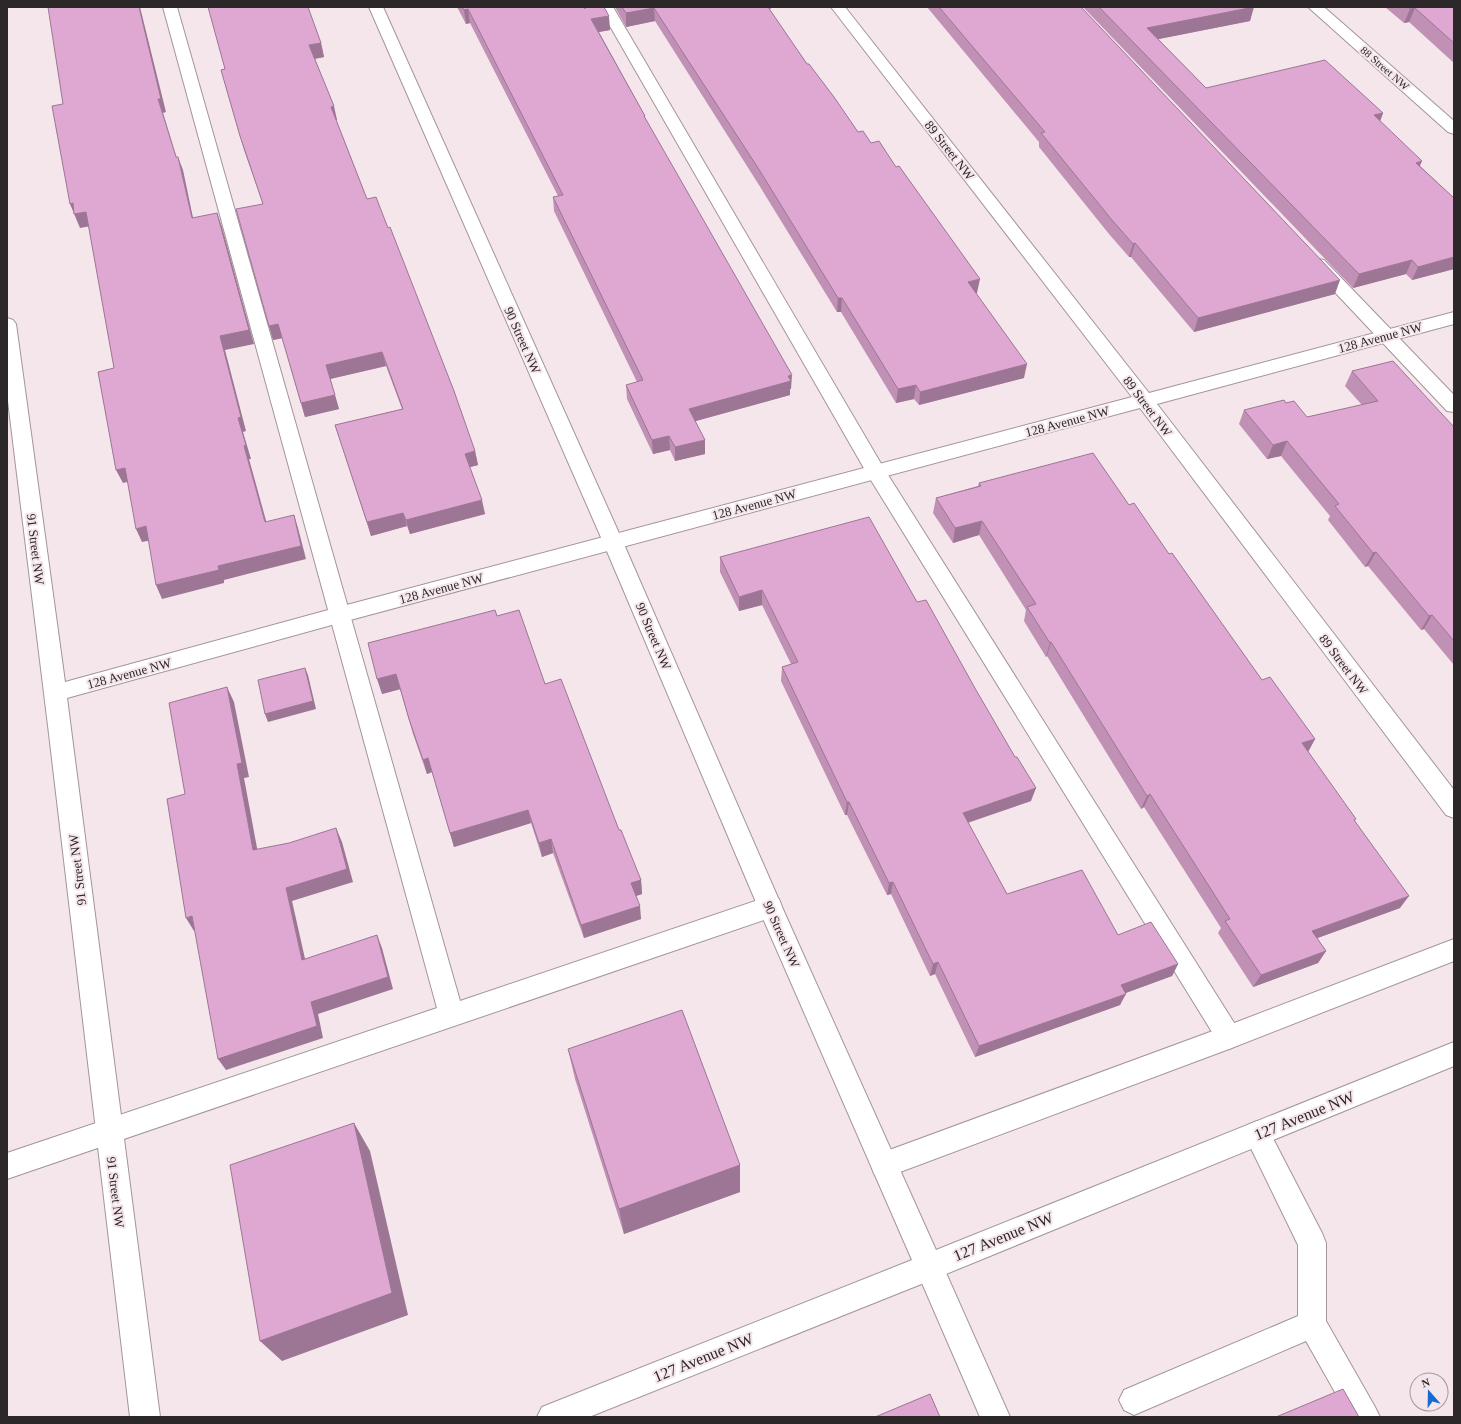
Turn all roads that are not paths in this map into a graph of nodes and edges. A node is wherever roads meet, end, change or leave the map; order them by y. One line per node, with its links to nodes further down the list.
1 (170, 7): 15 (street)
2 (376, 7): 14 (street, 90 Street NW)
3 (606, 7): 13 (street)
4 (838, 7): 11 (street, 89 Street NW)
5 (1315, 7): 6 (street, 88 Street NW)
6 (1454, 129)
7 (1310, 255): 10 (street)
8 (1454, 318): 10 (street, 128 Avenue NW)
9 (7, 326): 16 (street, 91 Street NW)
10 (1386, 336): 11 (street, 128 Avenue NW); 12 (street)
11 (1144, 400): 13 (street, 128 Avenue NW); 17 (street, 89 Street NW)
12 (1454, 406)
13 (876, 472): 14 (street, 128 Avenue NW); 21 (street)
14 (613, 542): 15 (street, 128 Avenue NW); 18 (street, 90 Street NW)
15 (339, 615): 16 (street, 128 Avenue NW); 20 (street)
16 (55, 693): 23 (street, 91 Street NW)
17 (1454, 808)
18 (770, 907): 20 (street); 26 (street, 90 Street NW)
19 (1454, 950): 21 (street)
20 (451, 1015): 23 (street)
21 (1229, 1037): 26 (street)
22 (1454, 1054): 24 (street, 127 Avenue NW)
23 (109, 1131): 25 (street); 30 (street, 91 Street NW)
24 (1257, 1134): 27 (street, 127 Avenue NW); 28 (street)
25 (7, 1166)
26 (884, 1166): 27 (street, 90 Street NW)
27 (929, 1267): 31 (street, 127 Avenue NW); 32 (street, 90 Street NW)
28 (1312, 1324): 29 (street); 33 (street)
29 (1134, 1400)
30 (145, 1417)
31 (552, 1417)
32 (995, 1417)
33 (1365, 1417)

